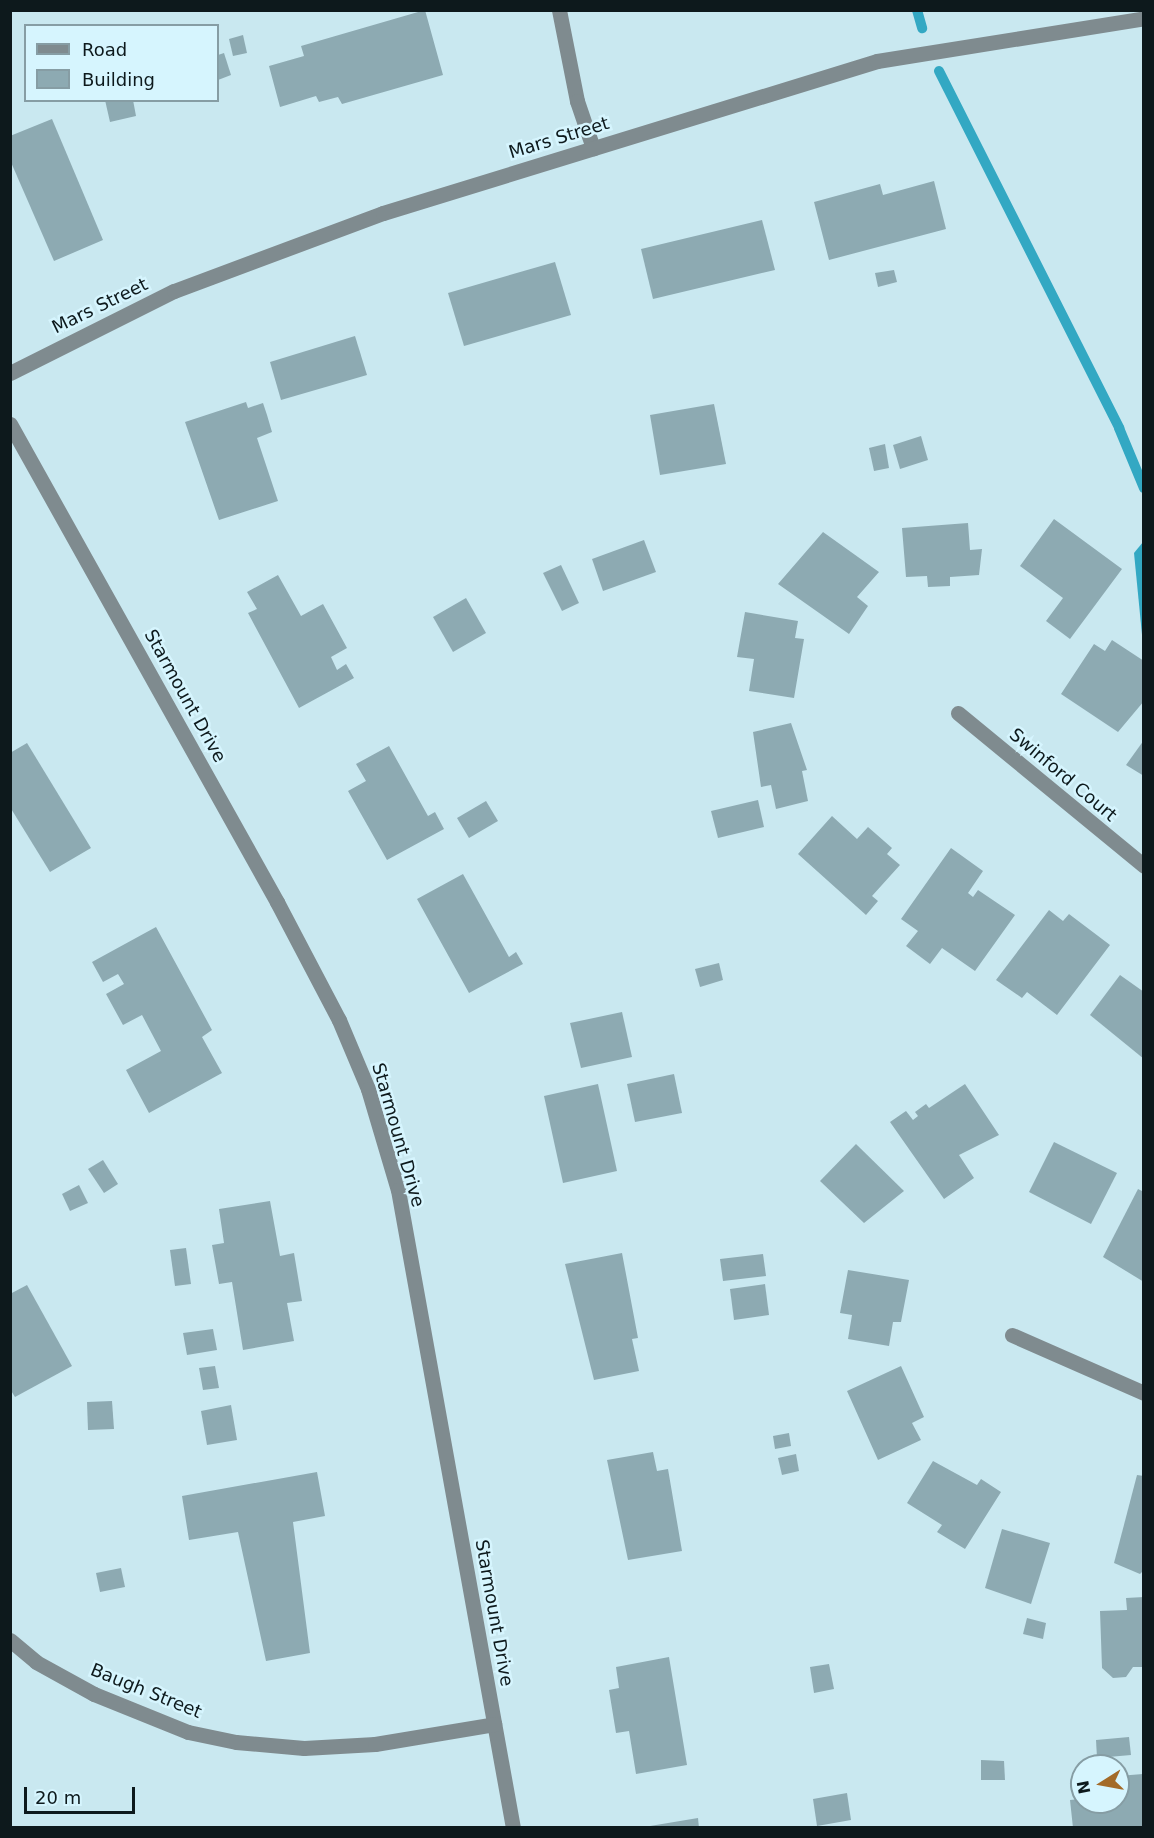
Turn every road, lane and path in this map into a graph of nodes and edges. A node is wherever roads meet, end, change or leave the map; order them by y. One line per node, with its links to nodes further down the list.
1 (560, 10): 3 (street)
2 (1143, 18): 3 (street, Mars Street)
3 (593, 148): 4 (street, Mars Street)
4 (10, 374)
5 (10, 424): 11 (street, Starmount Drive)
6 (958, 713): 7 (street, Swinford Court)
7 (1143, 866)
8 (1012, 1335): 9 (street)
9 (1143, 1393)
10 (10, 1640): 11 (street, Baugh Street)
11 (494, 1724): 12 (street, Starmount Drive)
12 (513, 1827)

